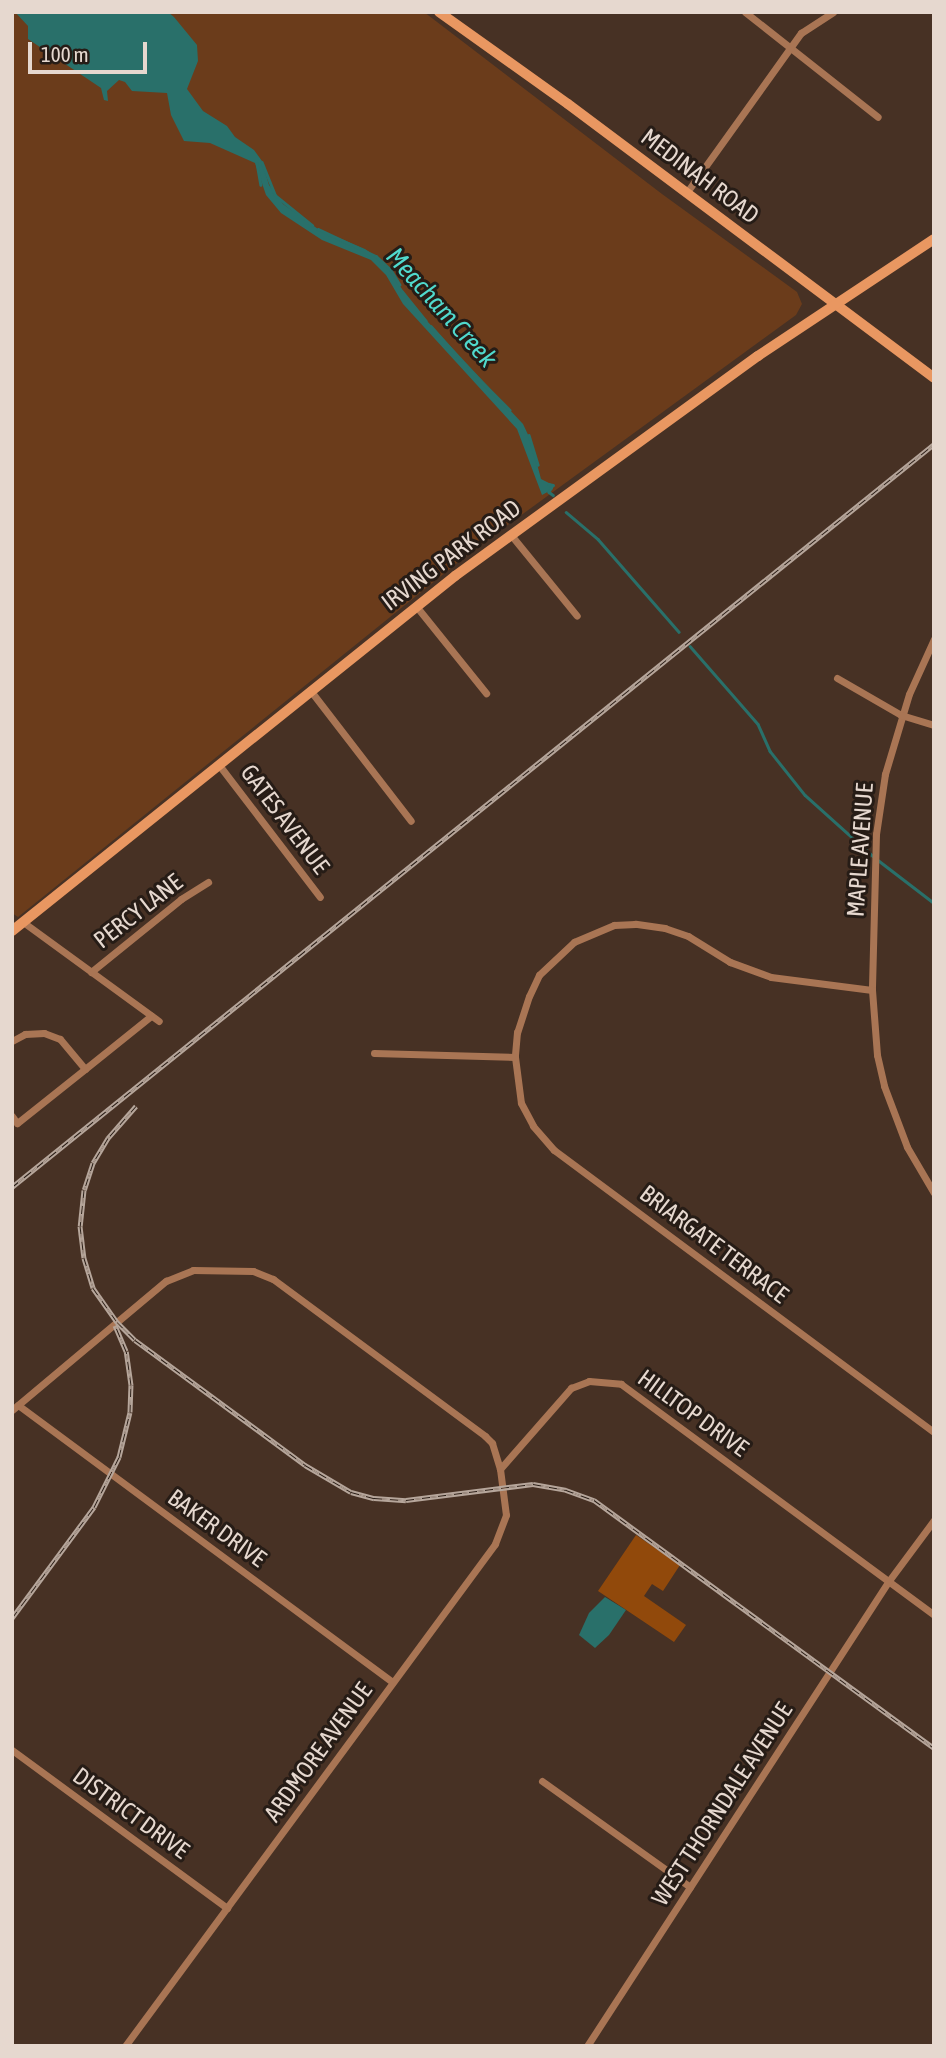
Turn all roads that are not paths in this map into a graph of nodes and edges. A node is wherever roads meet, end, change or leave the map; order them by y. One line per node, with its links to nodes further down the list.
1 (439, 12): 6 (main road, MEDINAH ROAD)
2 (746, 12): 4 (street)
3 (833, 12): 4 (street)
4 (790, 48): 5 (street); 6 (street)
5 (878, 117)
6 (687, 192): 8 (main road, MEDINAH ROAD)
7 (934, 239): 8 (main road, IRVING PARK ROAD)
8 (837, 304): 9 (main road, MEDINAH ROAD); 10 (main road, IRVING PARK ROAD)
9 (934, 377)
10 (511, 535): 11 (main road, IRVING PARK ROAD); 12 (street)
11 (416, 606): 15 (main road, IRVING PARK ROAD); 16 (street)
12 (577, 615)
13 (934, 639): 17 (street, MAPLE AVENUE)
14 (837, 678): 17 (street)
15 (310, 691): 19 (main road, IRVING PARK ROAD); 20 (street)
16 (486, 693)
17 (901, 715): 18 (street); 26 (street, MAPLE AVENUE)
18 (934, 725)
19 (219, 765): 22 (street, GATES AVENUE); 23 (main road, IRVING PARK ROAD)
20 (411, 821)
21 (208, 882): 25 (street, PERCY LANE)
22 (320, 897)
23 (23, 922): 24 (main road, IRVING PARK ROAD); 25 (street)
24 (12, 931)
25 (91, 972): 27 (street)
26 (872, 990): 31 (street, BRIARGATE TERRACE); 35 (street, MAPLE AVENUE)
27 (151, 1016): 28 (street); 32 (street)
28 (159, 1021)
29 (12, 1041): 32 (street)
30 (374, 1053): 31 (street)
31 (515, 1057): 37 (street, BRIARGATE TERRACE)
32 (85, 1069): 34 (street)
33 (12, 1116): 34 (street)
34 (15, 1125)
35 (934, 1193)
36 (15, 1407): 38 (street); 42 (street, BAKER DRIVE)
37 (934, 1432)
38 (500, 1469): 40 (street, HILLTOP DRIVE); 42 (street, ARDMORE AVENUE)
39 (934, 1520): 40 (street, WEST THORNDALE AVENUE)
40 (888, 1582): 41 (street, HILLTOP DRIVE); 45 (street, WEST THORNDALE AVENUE)
41 (934, 1615)
42 (393, 1682): 46 (street, ARDMORE AVENUE)
43 (12, 1750): 46 (street, DISTRICT DRIVE)
44 (542, 1781): 45 (street)
45 (690, 1887): 48 (street, WEST THORNDALE AVENUE)
46 (227, 1908): 47 (street, ARDMORE AVENUE)
47 (125, 2046)
48 (587, 2046)

